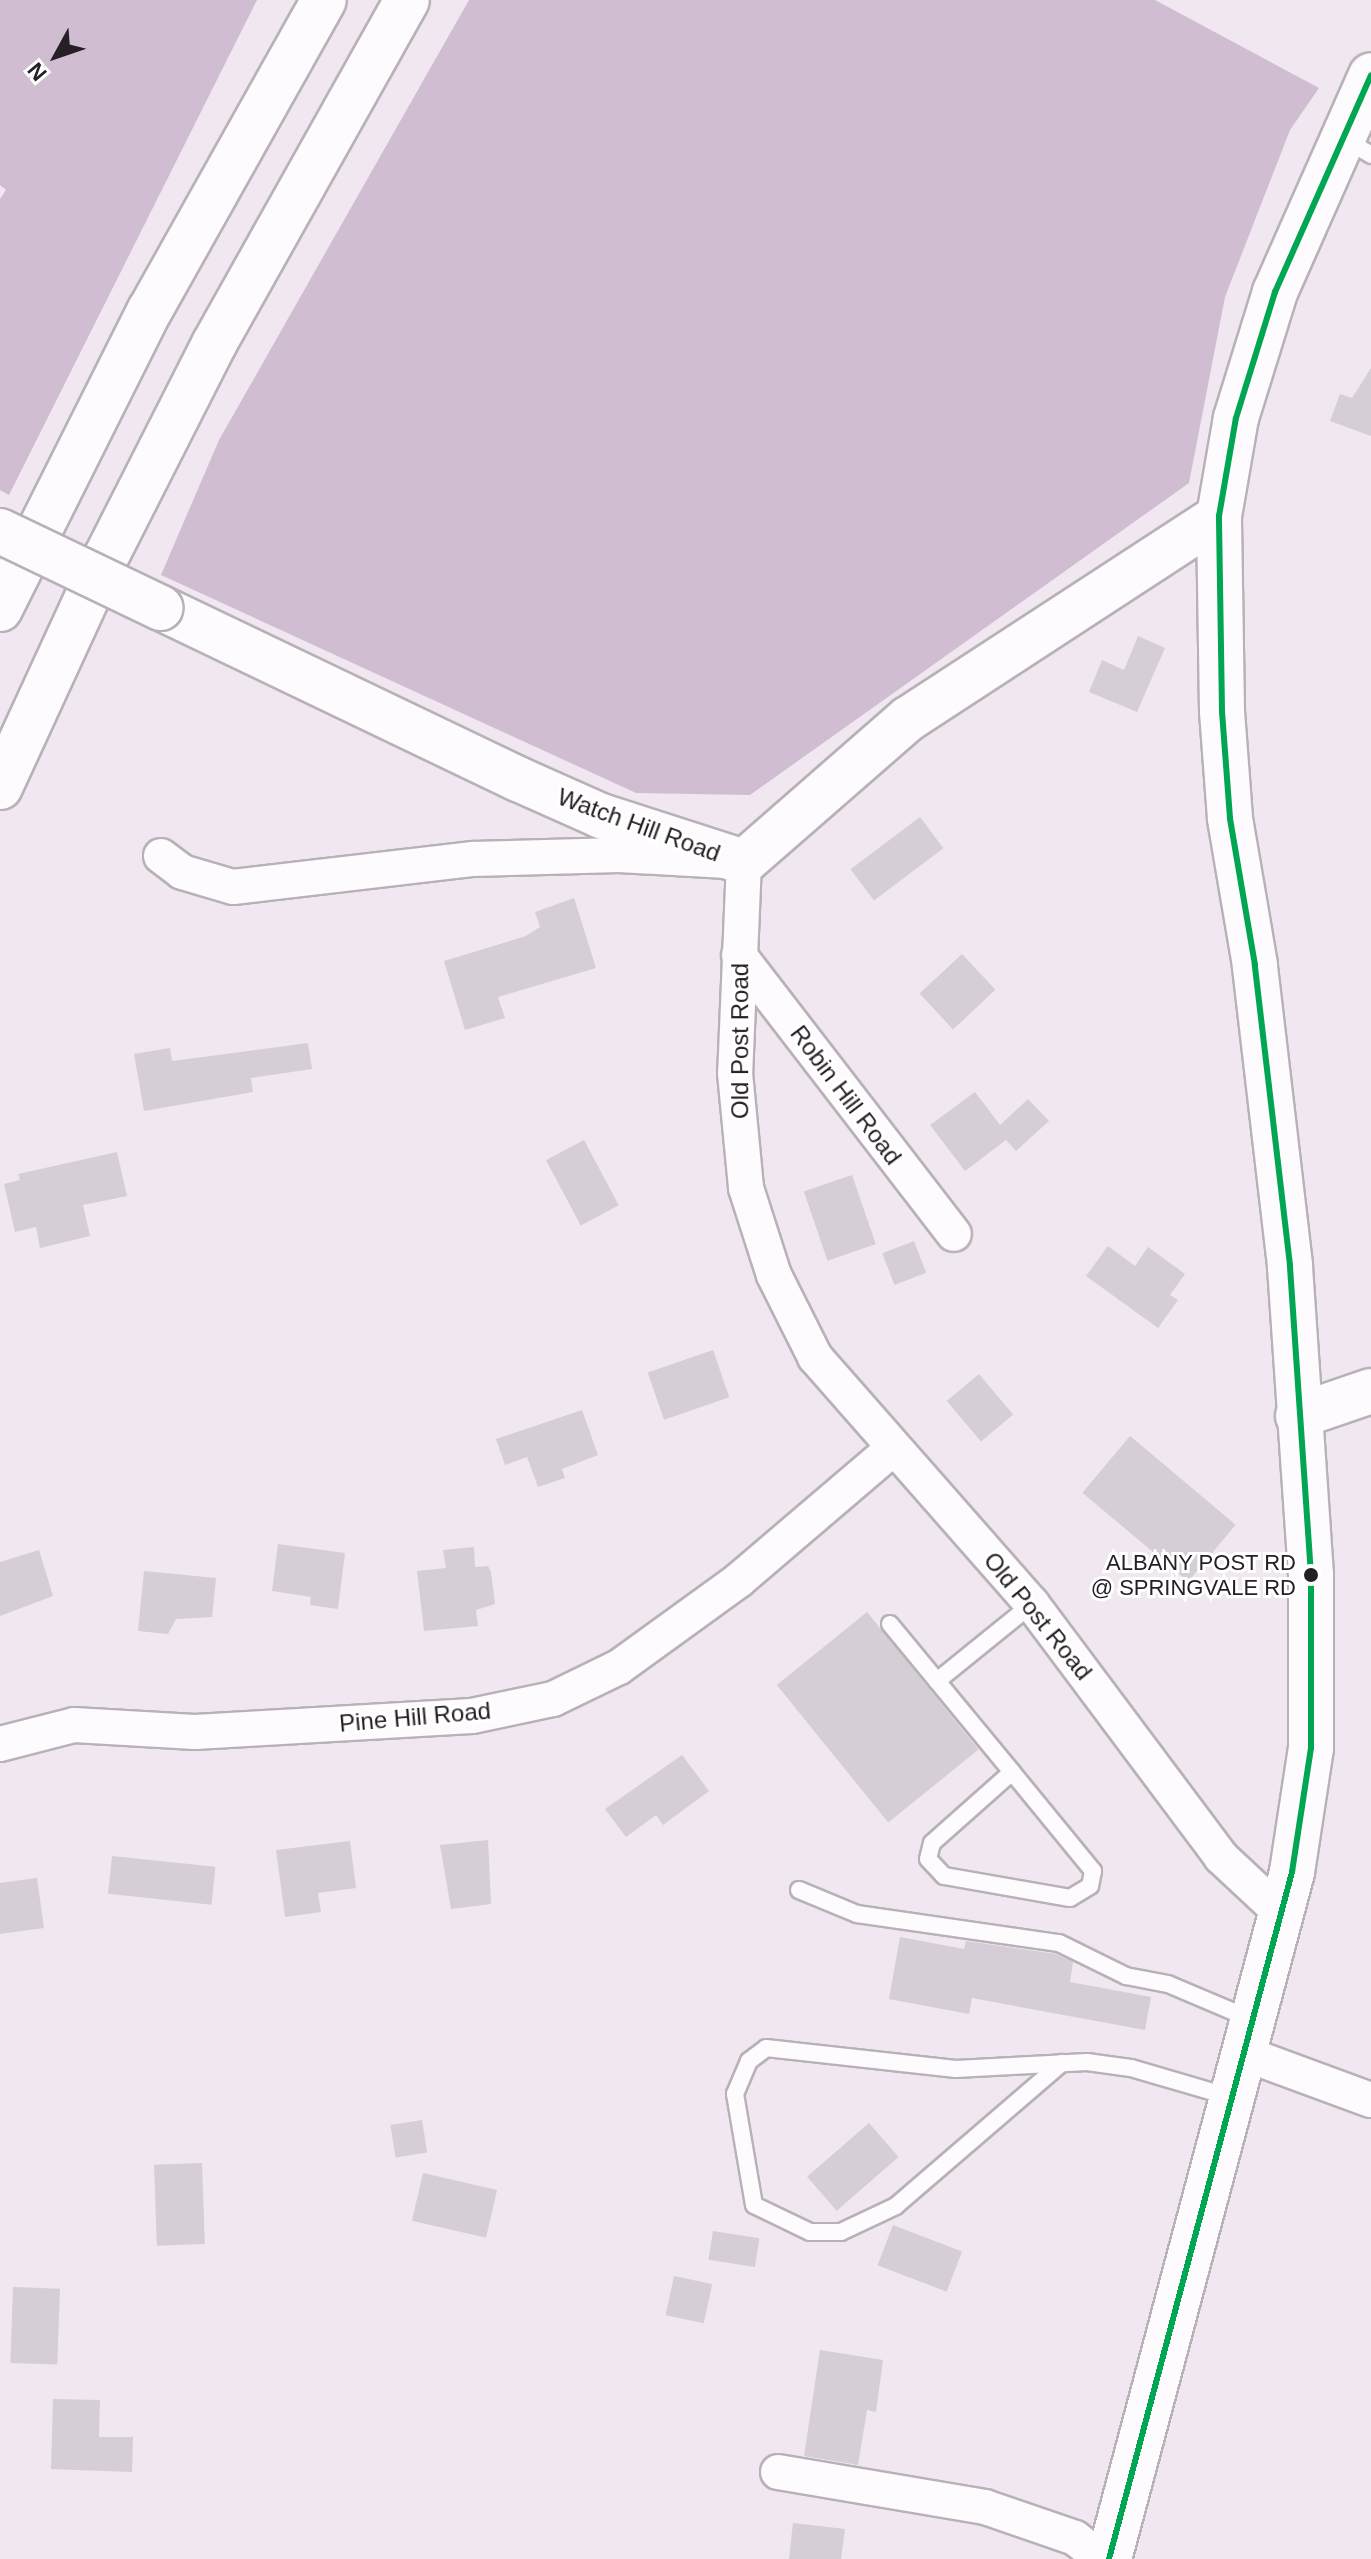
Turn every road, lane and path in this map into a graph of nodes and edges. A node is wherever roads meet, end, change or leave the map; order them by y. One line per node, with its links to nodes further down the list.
1 (324, 0): 7 (main road)
2 (407, 0): 8 (main road)
3 (1371, 75): 4 (main road)
4 (1356, 146): 5 (main road)
5 (1219, 516): 10 (main road); 14 (main road)
6 (0, 531): 10 (main road, Watch Hill Road, bridge)
7 (0, 609)
8 (0, 787)
9 (161, 856): 10 (street, Watch Hill Road)
10 (744, 862): 11 (street, Old Post Road)
11 (739, 955): 12 (street, Robin Hill Road); 15 (street, Old Post Road)
12 (954, 1234)
13 (1371, 1391): 14 (main road)
14 (1298, 1416): 22 (main road)
15 (891, 1450): 16 (street, Old Post Road); 19 (street, Pine Hill Road)
16 (1032, 1604): 18 (lane); 22 (street, Old Post Road)
17 (890, 1624): 18 (lane)
18 (937, 1681): 20 (lane)
19 (0, 1744)
20 (1012, 1772): 20 (lane)
21 (799, 1890): 23 (lane)
22 (1281, 1913): 23 (main road)
23 (1248, 2036): 25 (main road); 26 (street)
24 (1062, 2063): 24 (lane); 25 (lane)
25 (1232, 2098): 29 (main road)
26 (1371, 2100)
27 (778, 2472): 28 (street)
28 (1102, 2559)
29 (1109, 2559)

